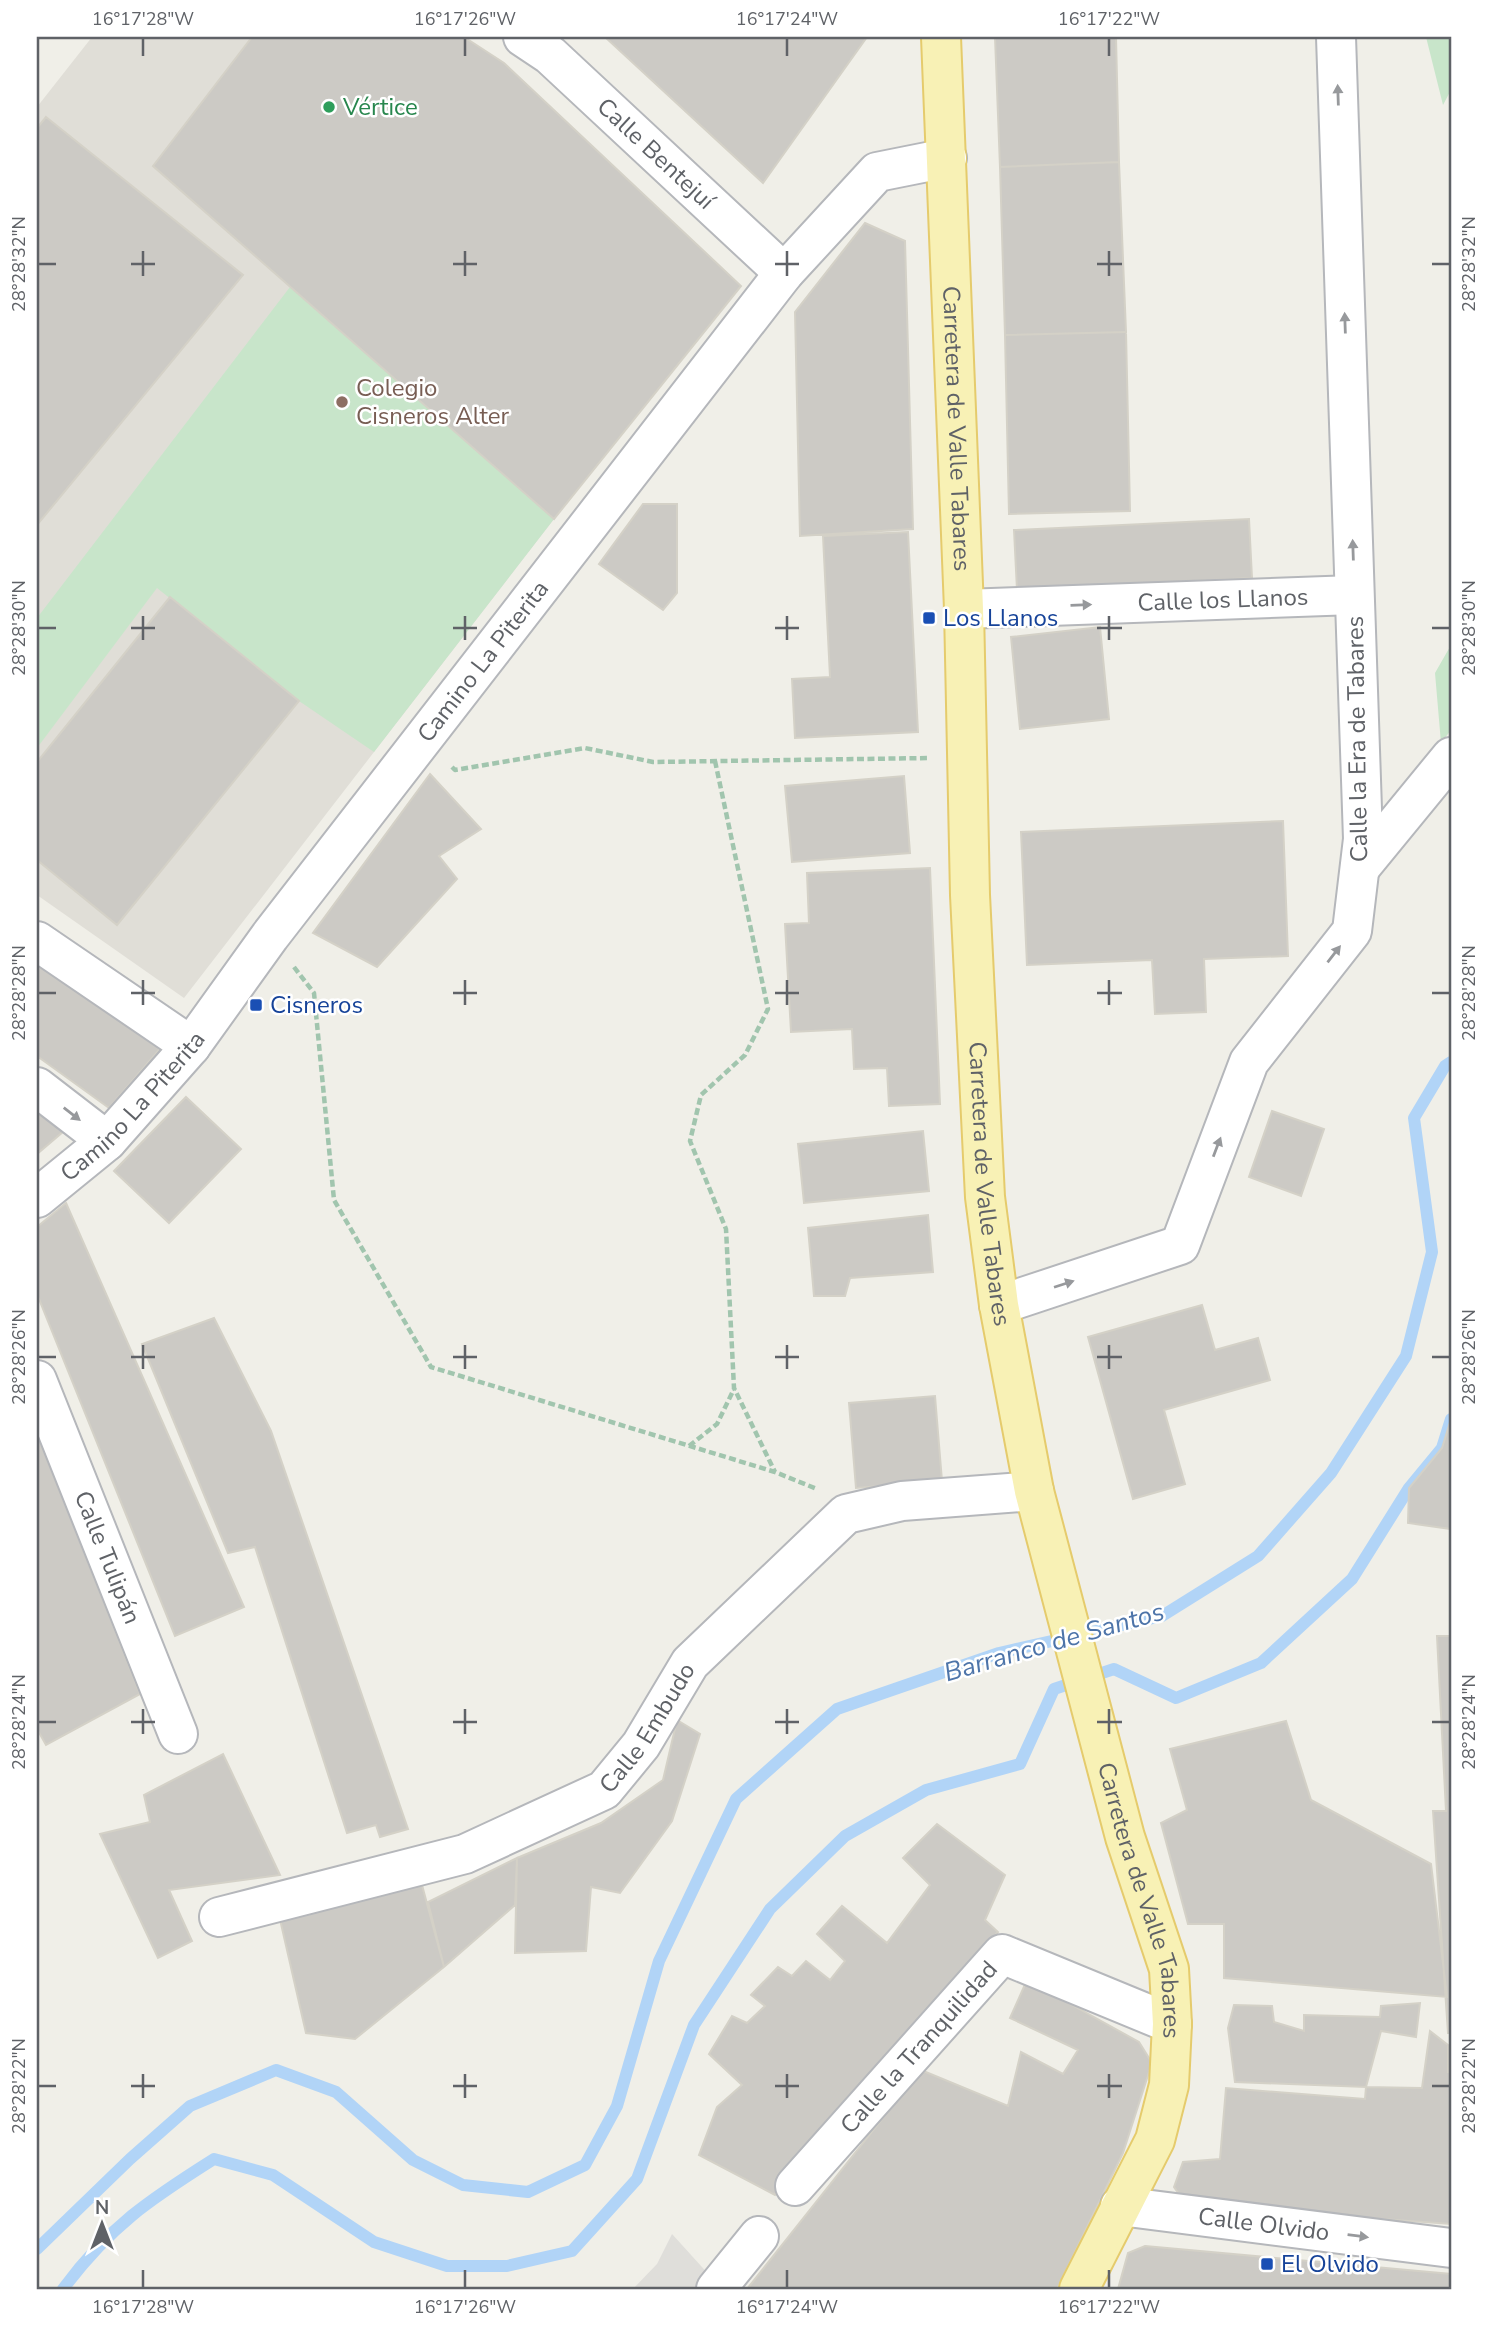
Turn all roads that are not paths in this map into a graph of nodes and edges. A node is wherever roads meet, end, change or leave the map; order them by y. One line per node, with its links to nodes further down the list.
1 (523, 37): 5 (street, Calle Bentejuí)
2 (942, 37): 4 (main road, Carretera de Valle Tabares)
3 (1336, 37): 6 (street, Calle la Era de Tabares, one-way to 3)
4 (947, 158): 5 (street, Camino La Piterita); 7 (main road, Carretera de Valle Tabares)
5 (784, 273): 11 (street, Camino La Piterita)
6 (1354, 595): 7 (street, Calle los Llanos, one-way to 6); 9 (street, Calle la Era de Tabares)
7 (964, 609): 15 (main road, Carretera de Valle Tabares)
8 (1451, 757): 9 (street)
9 (1360, 868): 15 (street, Calle la Era de Tabares, one-way to 9)
10 (37, 941): 11 (street)
11 (191, 1046): 13 (street, Camino La Piterita)
12 (37, 1087): 13 (street, one-way to 13)
13 (107, 1141): 14 (street, Camino La Piterita)
14 (37, 1198)
15 (999, 1305): 17 (main road, Carretera de Valle Tabares)
16 (37, 1380): 18 (street, Calle Tulipán)
17 (1034, 1491): 19 (street, Calle Embudo); 20 (main road, Carretera de Valle Tabares)
18 (178, 1734)
19 (219, 1917)
20 (1172, 2024): 21 (street, Calle la Tranquilidad); 22 (main road, Carretera de Valle Tabares)
21 (795, 2186)
22 (1120, 2206): 24 (street, Calle Olvido, one-way to 24); 26 (main road, Carretera de Valle Tabares)
23 (759, 2236): 25 (street)
24 (1451, 2248)
25 (716, 2289)
26 (1079, 2289)

